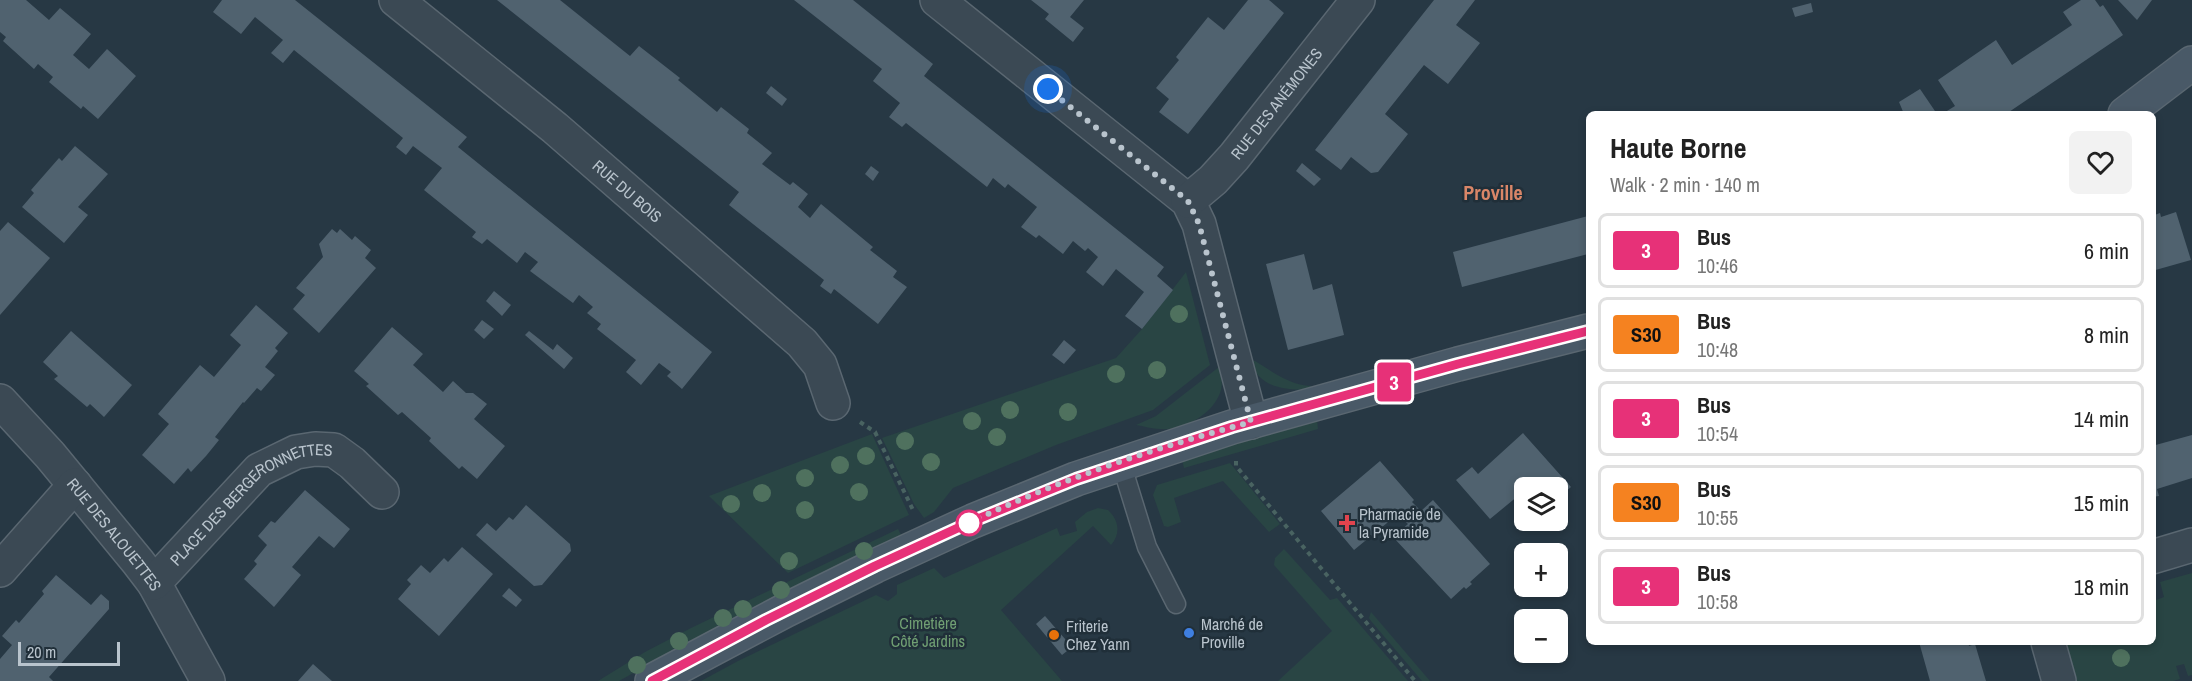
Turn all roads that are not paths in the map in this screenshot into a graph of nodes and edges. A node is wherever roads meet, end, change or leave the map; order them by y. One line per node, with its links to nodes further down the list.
1 (396, 0): 9 (street, RUE DU BOIS)
2 (937, 0): 6 (street)
3 (1358, 0): 6 (street, RUE DES ANÉMONES)
4 (2192, 63): 5 (street)
5 (2129, 111)
6 (1188, 201): 10 (street)
7 (1586, 332): 10 (street)
8 (0, 401): 12 (street, RUE DES ALOUETTES)
9 (833, 403)
10 (1241, 425): 11 (street)
11 (1121, 463): 18 (lane); 21 (street)
12 (75, 485): 16 (street); 17 (street, RUE DES ALOUETTES)
13 (382, 492): 17 (street, PLACE DES BERGERONNETTES)
14 (2192, 545): 15 (street)
15 (2156, 556)
16 (0, 570)
17 (154, 583): 20 (street, RUE DES ALOUETTES)
18 (1176, 604)
19 (2049, 645): 22 (street)
20 (208, 681)
21 (652, 681)
22 (2059, 681)

